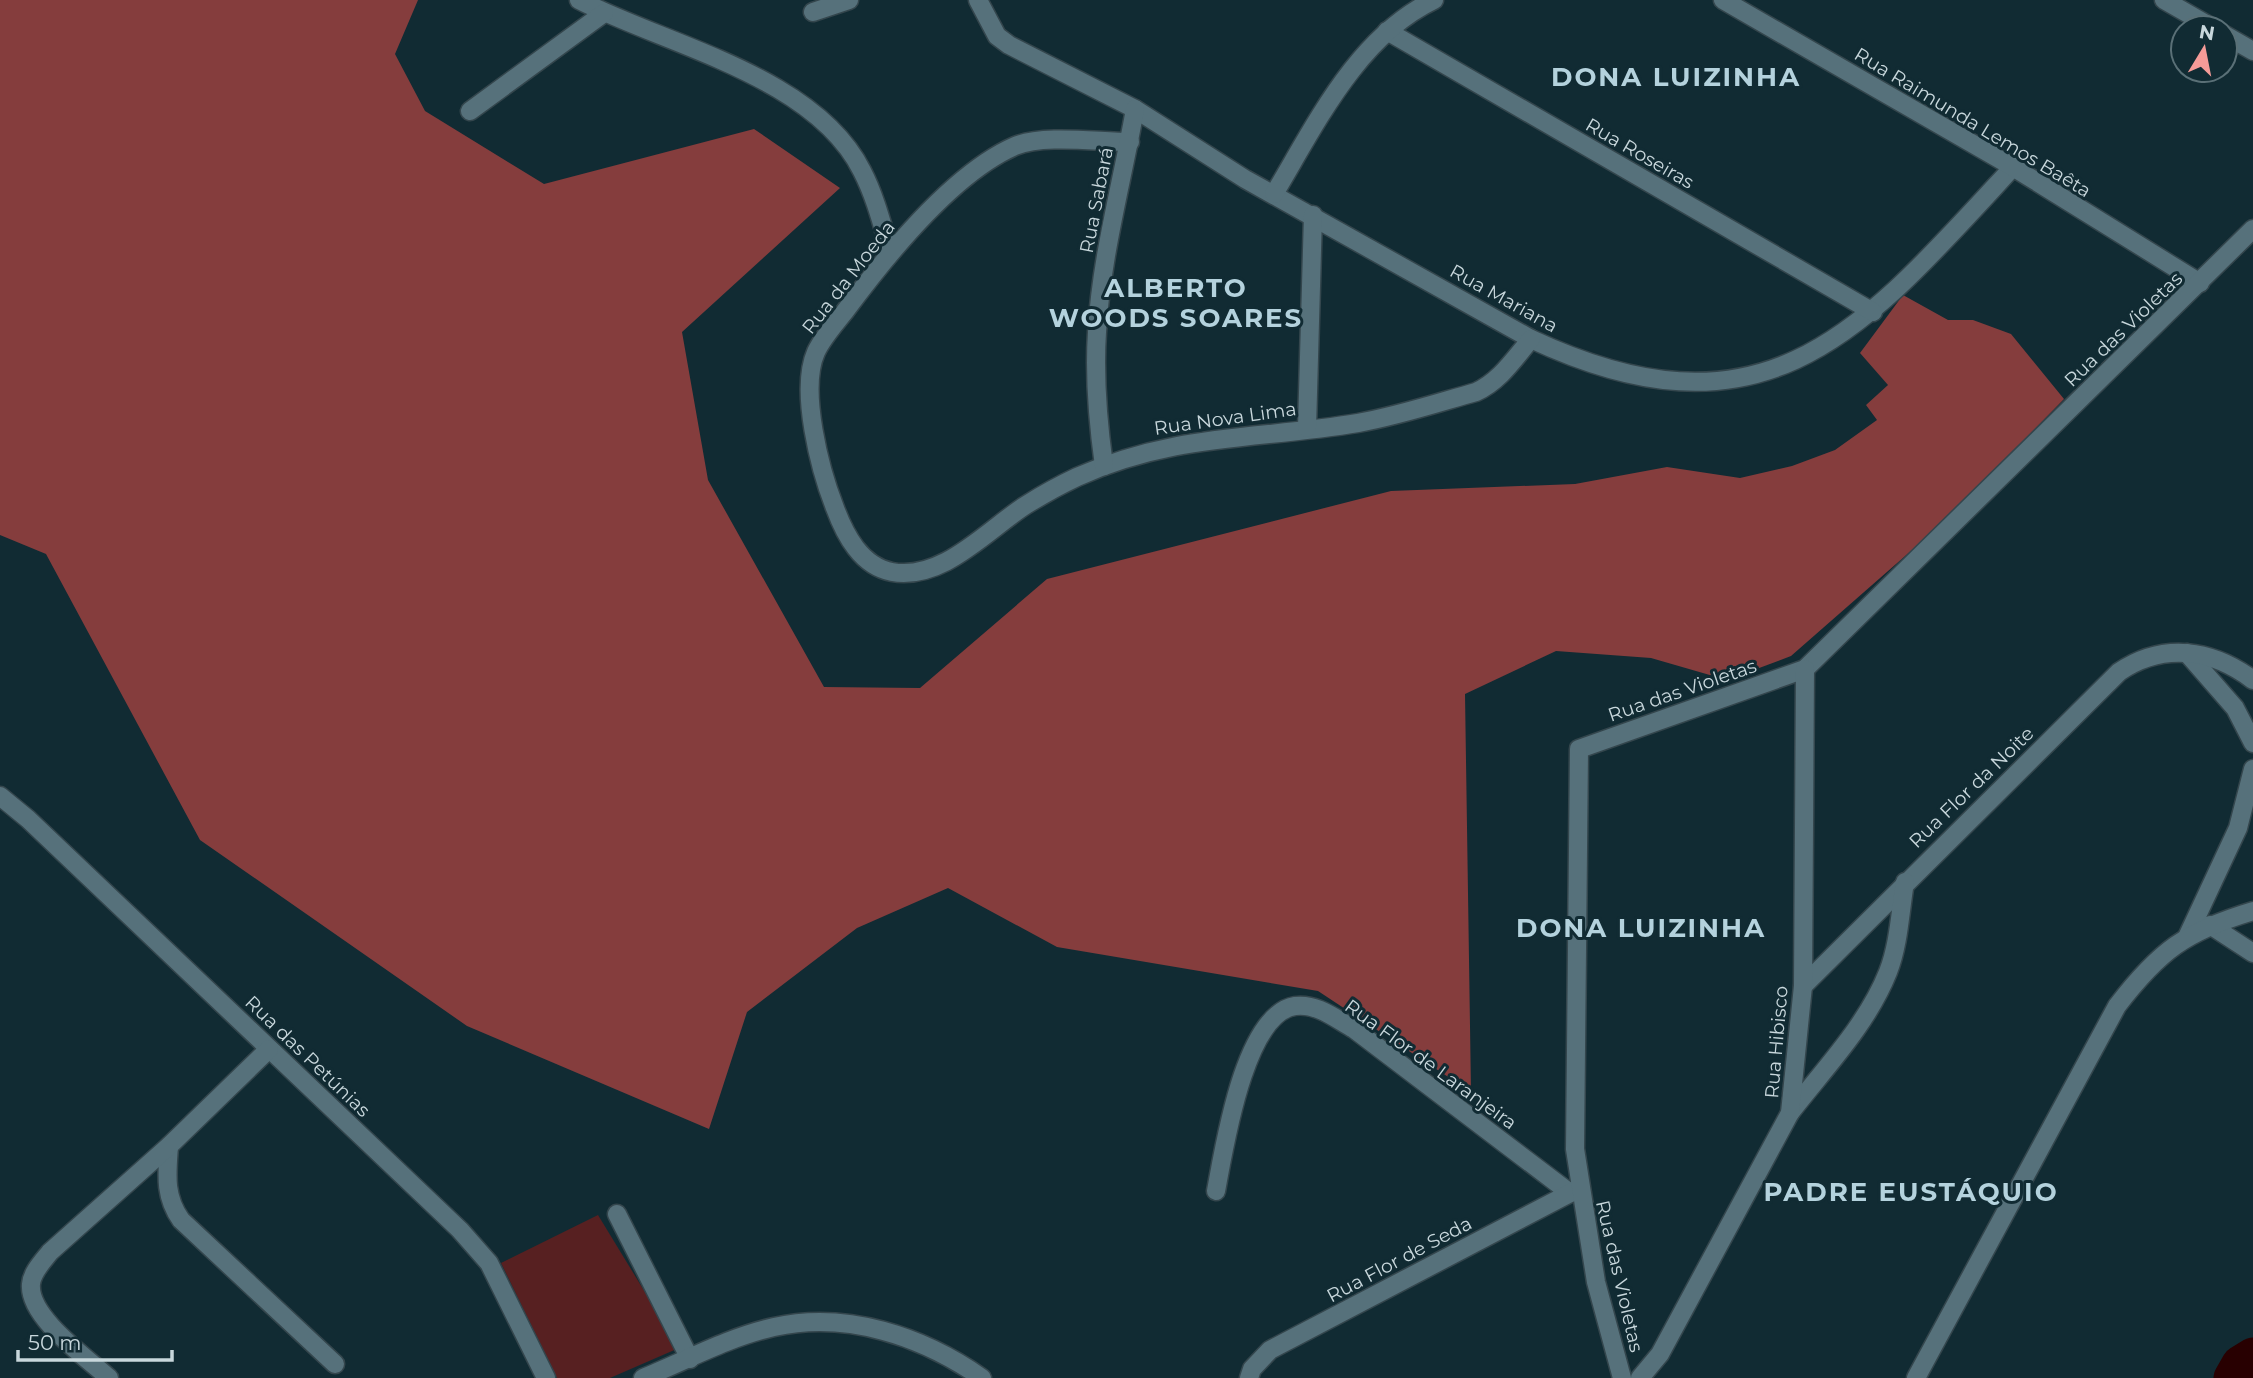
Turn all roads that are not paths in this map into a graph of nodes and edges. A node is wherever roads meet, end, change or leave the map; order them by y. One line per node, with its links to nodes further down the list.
1 (579, 0): 7 (street)
2 (849, 0): 8 (street)
3 (978, 0): 11 (street, Rua Mariana)
4 (1434, 0): 10 (street)
5 (1723, 0): 14 (street, Rua Raimunda Lemos Baêta)
6 (2164, 0): 9 (street)
7 (604, 12): 12 (street); 18 (street)
8 (813, 12)
9 (2188, 14)
10 (1387, 31): 15 (street); 20 (street, Rua Roseiras)
11 (1135, 109): 13 (street, Rua Sabará); 15 (street, Rua Mariana)
12 (470, 111)
13 (1129, 142): 18 (street, Rua da Moeda); 23 (street, Rua Sabará)
14 (2013, 167): 19 (street, Rua Raimunda Lemos Baêta); 20 (street, Rua Mariana)
15 (1274, 194): 16 (street, Rua Mariana)
16 (1312, 215): 21 (street, Rua Mariana); 22 (street)
17 (2253, 229): 19 (street, Rua das Violetas)
18 (890, 251): 24 (street, Rua da Moeda)
19 (2200, 283): 26 (street, Rua das Violetas)
20 (1873, 312): 21 (street, Rua Mariana)
21 (1531, 339): 22 (street, Rua Nova Lima)
22 (1307, 428): 23 (street, Rua Nova Lima)
23 (1104, 466): 24 (street, Rua Nova Lima)
24 (889, 571)
25 (2187, 653): 27 (street, Rua Flor da Noite); 28 (street); 31 (street, Rua Flor da Noite)
26 (1805, 670): 36 (street, Rua Hibisco); 41 (street, Rua das Violetas)
27 (2253, 680)
28 (2253, 743)
29 (2253, 769): 34 (street)
30 (0, 796): 37 (street, Rua das Petúnias)
31 (1905, 882): 36 (street, Rua Flor da Noite); 38 (street)
32 (2253, 911): 33 (street)
33 (2210, 925): 34 (street); 35 (street)
34 (2188, 935): 52 (street)
35 (2253, 953)
36 (1803, 986): 38 (street, Rua Hibisco)
37 (270, 1049): 39 (street); 46 (street, Rua das Petúnias)
38 (1790, 1114): 51 (street, Rua Hibisco)
39 (169, 1146): 44 (street); 45 (street)
40 (1216, 1191): 41 (street, Rua Flor de Laranjeira)
41 (1574, 1191): 49 (street, Rua Flor de Seda); 50 (street, Rua das Violetas)
42 (617, 1213): 43 (street)
43 (691, 1359): 47 (street); 48 (street)
44 (335, 1364)
45 (109, 1378)
46 (546, 1378)
47 (643, 1378)
48 (982, 1378)
49 (1249, 1378)
50 (1622, 1378)
51 (1640, 1378)
52 (1916, 1378)

